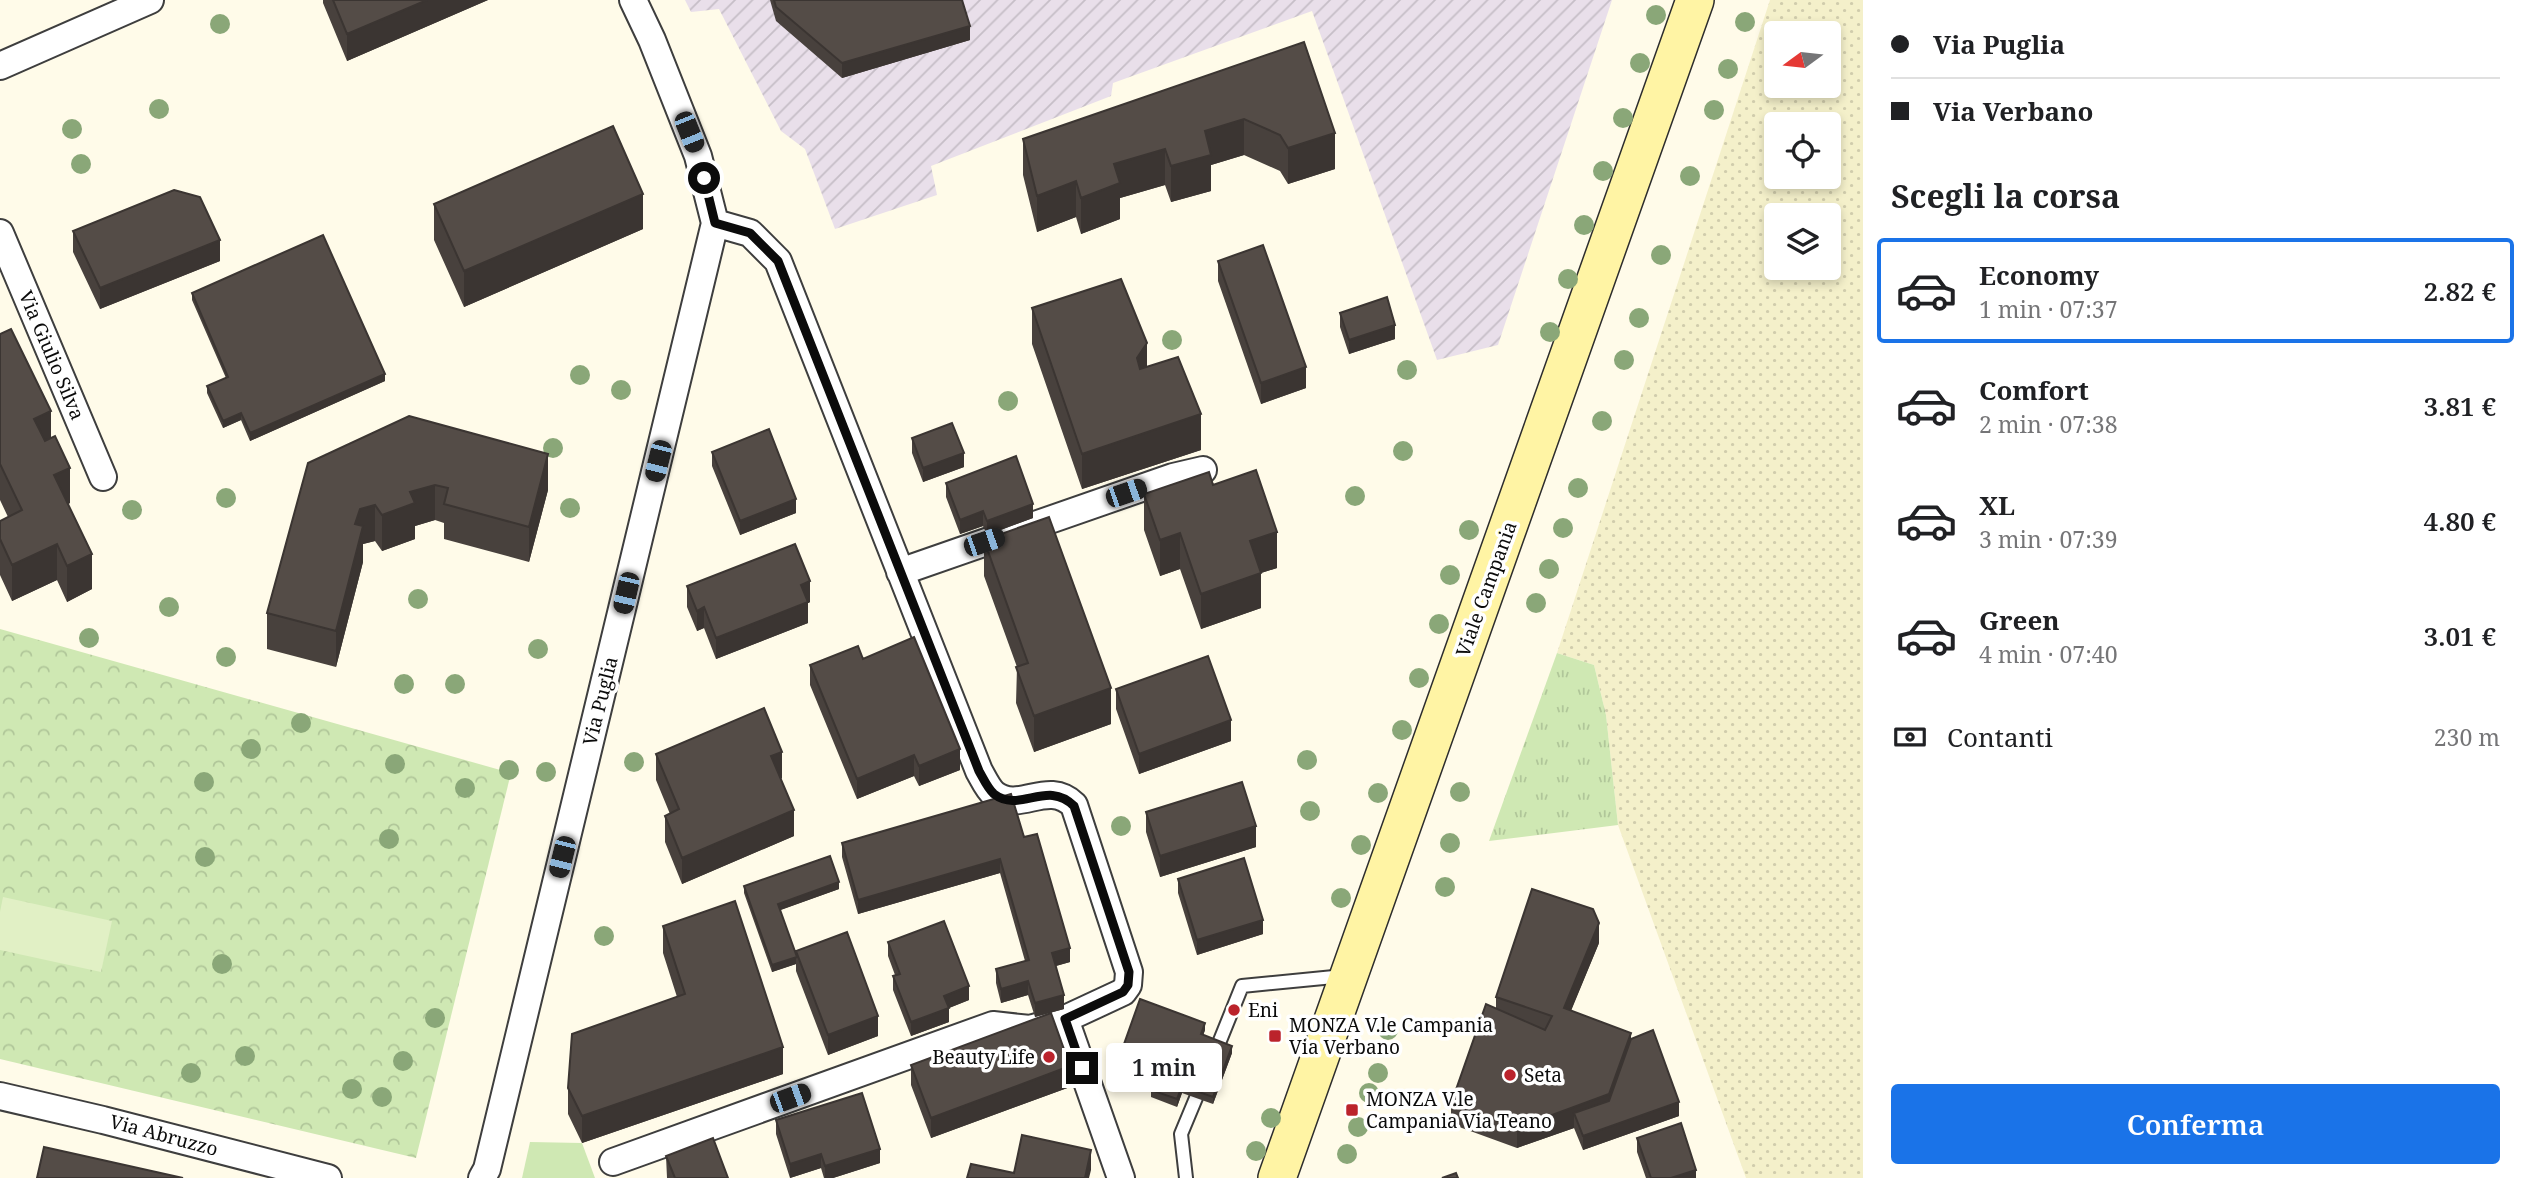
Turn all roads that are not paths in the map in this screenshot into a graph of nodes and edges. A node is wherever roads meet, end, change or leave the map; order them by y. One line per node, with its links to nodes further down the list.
1 (150, 0): 4 (street)
2 (633, 0): 5 (street, Via Puglia)
3 (1695, 0): 10 (street, Viale Campania)
4 (0, 66)
5 (715, 223): 9 (street); 17 (street, Via Puglia)
6 (0, 233): 8 (street, Via Giulio Silva)
7 (1202, 470): 9 (street)
8 (103, 477)
9 (900, 572): 11 (street)
10 (1348, 976): 12 (lane); 20 (street, Viale Campania)
11 (1065, 1019): 15 (street); 18 (street)
12 (1217, 1048)
13 (0, 1096): 16 (street, Via Abruzzo)
14 (1196, 1098): 19 (lane)
15 (613, 1162)
16 (328, 1178)
17 (482, 1178)
18 (1121, 1178)
19 (1186, 1178)
20 (1277, 1178)

